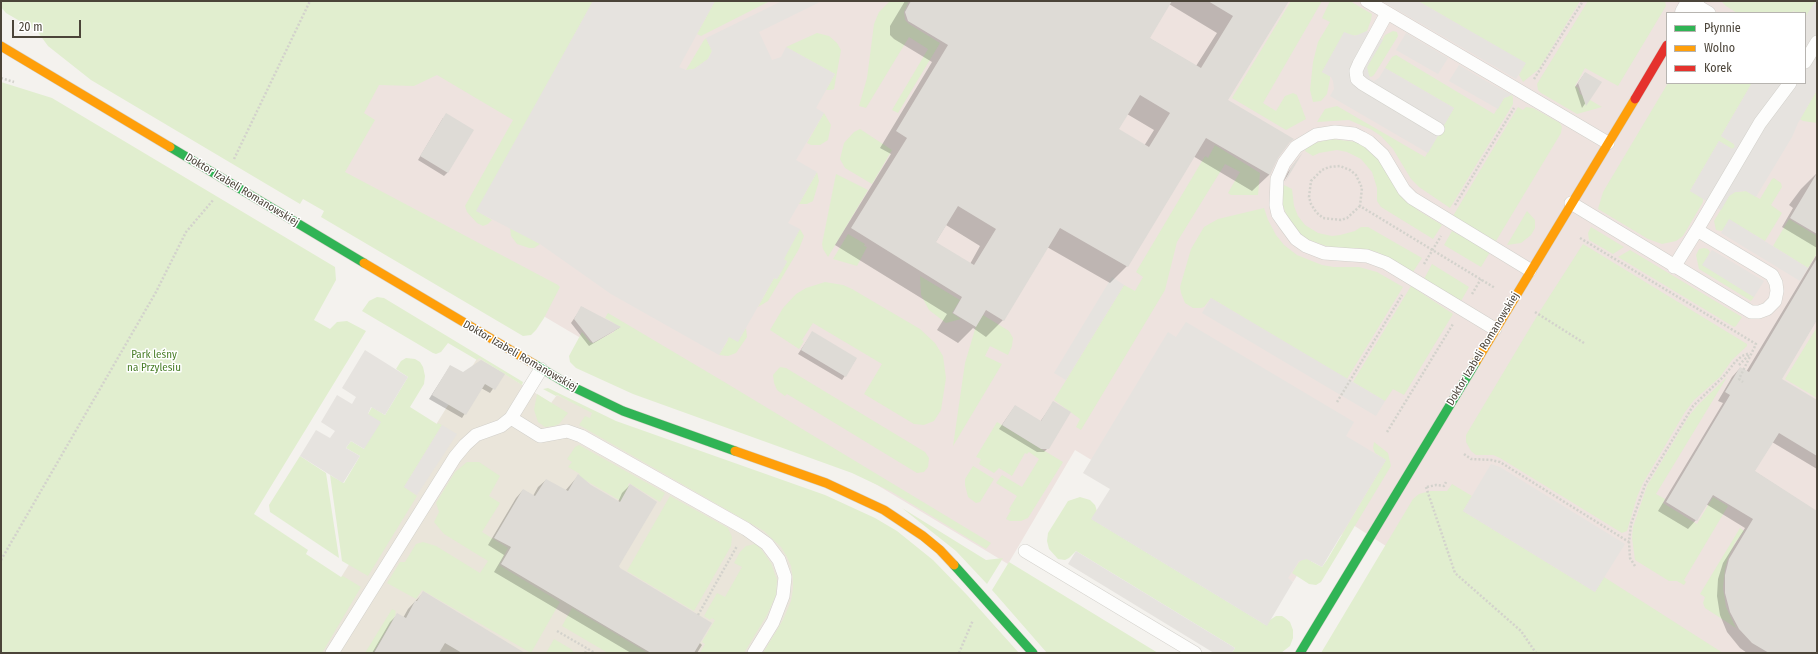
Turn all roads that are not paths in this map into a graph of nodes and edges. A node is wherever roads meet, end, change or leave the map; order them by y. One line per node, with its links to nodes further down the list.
1 (1367, 1): 2 (lane)
2 (1387, 13): 8 (lane); 9 (lane)
3 (1817, 42): 6 (lane)
4 (1, 46): 15 (street, Doktor Izabeli Romanowskiej)
5 (1666, 46): 9 (street, Doktor Izabeli Romanowskiej)
6 (1806, 60)
7 (1789, 84): 11 (lane)
8 (1438, 129)
9 (1608, 143): 10 (street, Doktor Izabeli Romanowskiej)
10 (1571, 203): 12 (lane); 13 (street, Doktor Izabeli Romanowskiej)
11 (1697, 230): 12 (lane); 12 (lane)
12 (1674, 267)
13 (1530, 270): 14 (street, Doktor Izabeli Romanowskiej); 14 (lane)
14 (1495, 329): 22 (street, Doktor Izabeli Romanowskiej)
15 (541, 369): 16 (lane); 20 (street, Doktor Izabeli Romanowskiej)
16 (511, 418): 18 (lane); 19 (lane)
17 (1025, 551): 21 (lane)
18 (332, 653)
19 (754, 653)
20 (1033, 653)
21 (1195, 653)
22 (1300, 653)

